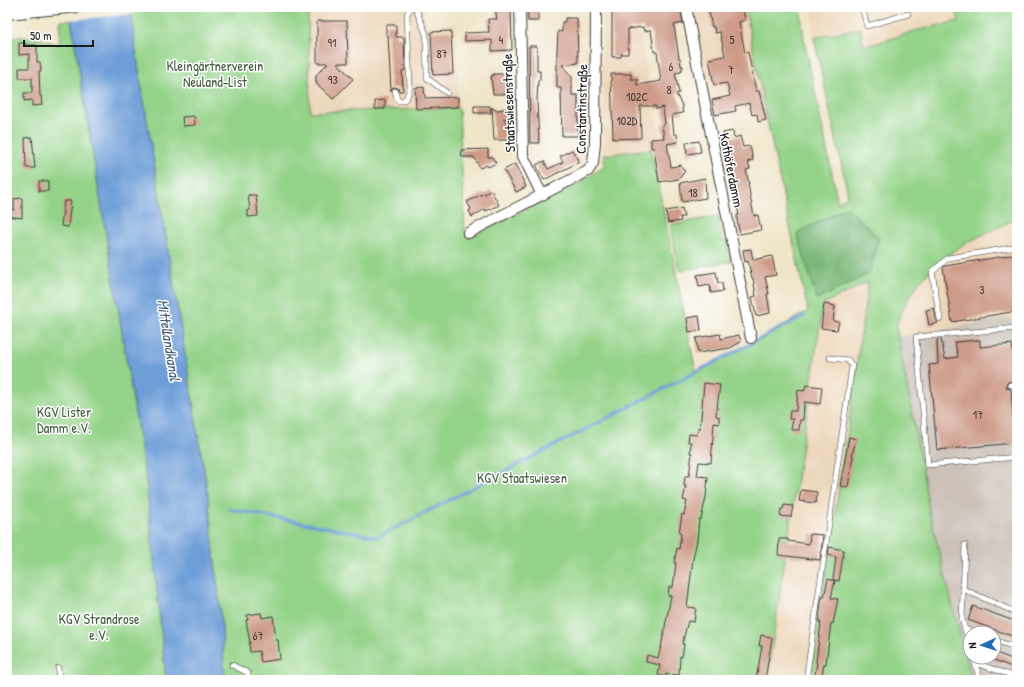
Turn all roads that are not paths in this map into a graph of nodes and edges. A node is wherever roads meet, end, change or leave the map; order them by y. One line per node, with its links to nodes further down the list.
1 (79, 7): 8 (street)
2 (411, 7): 10 (lane)
3 (415, 7): 11 (lane)
4 (520, 7): 12 (street, Staatswiesenstraße)
5 (596, 7): 12 (street, Constantinstraße)
6 (686, 7): 17 (street, Kothöferdamm)
7 (862, 7): 9 (lane)
8 (7, 14)
9 (908, 14)
10 (395, 91)
11 (447, 93)
12 (542, 195): 13 (street, Constantinstraße)
13 (468, 233)
14 (1017, 247): 15 (lane)
15 (940, 318)
16 (1017, 328): 21 (lane)
17 (751, 338)
18 (830, 358): 36 (lane)
19 (1017, 384): 20 (lane)
20 (1010, 385)
21 (1017, 456)
22 (965, 544): 23 (lane)
23 (963, 589): 24 (lane); 25 (lane)
24 (1017, 613)
25 (964, 625)
26 (1017, 641): 28 (lane)
27 (1002, 643): 28 (lane)
28 (1016, 648)
29 (232, 665): 35 (lane)
30 (976, 665): 37 (lane)
31 (981, 665): 33 (lane)
32 (58, 668): 34 (lane)
33 (1017, 677)
34 (59, 680)
35 (248, 680)
36 (806, 680)
37 (980, 680)

